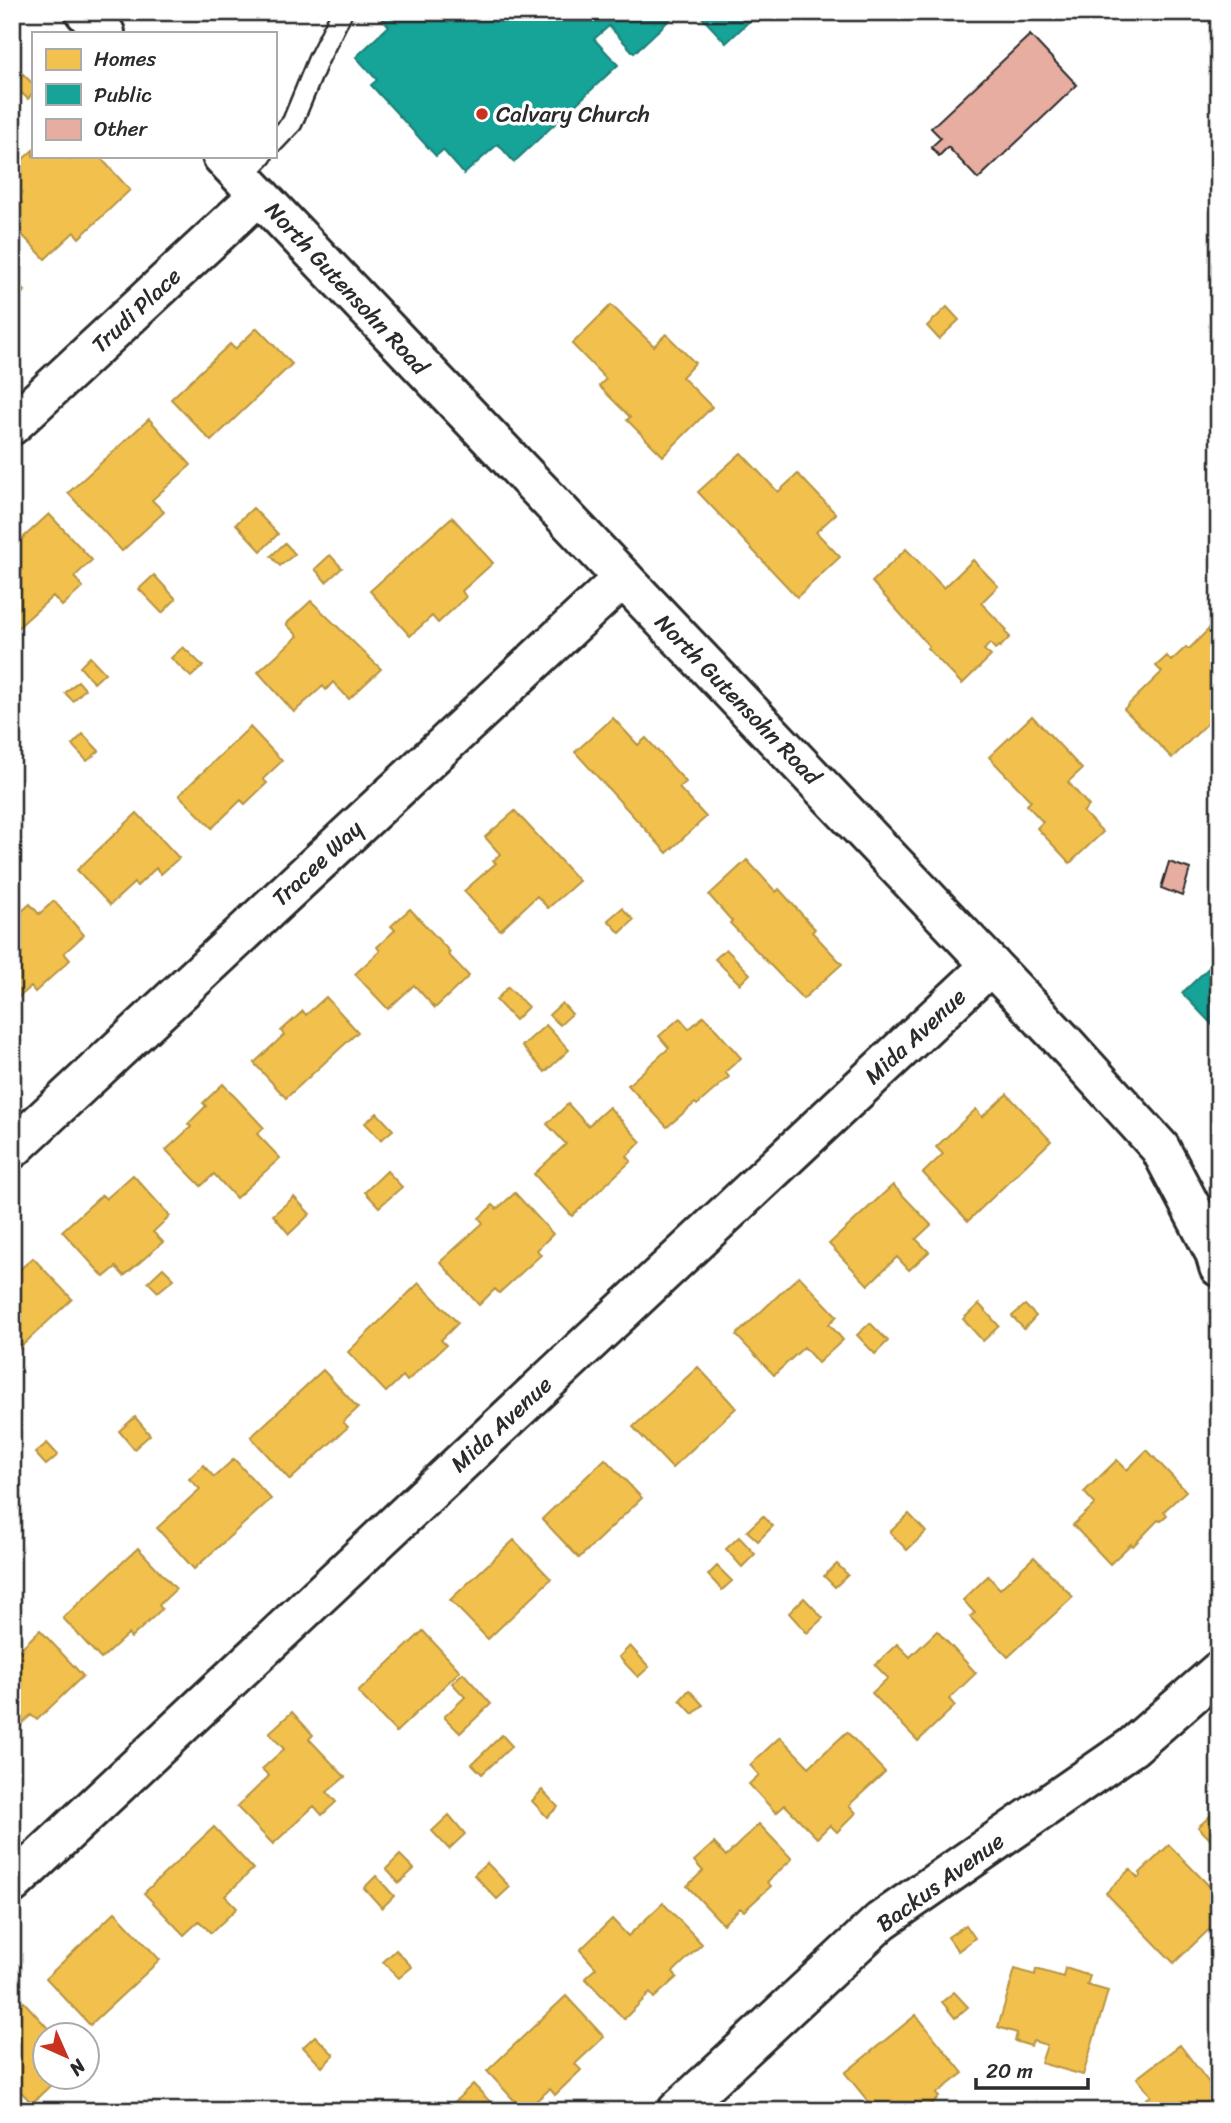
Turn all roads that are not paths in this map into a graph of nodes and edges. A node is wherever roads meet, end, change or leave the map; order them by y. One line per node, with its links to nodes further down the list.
1 (85, 12): 3 (street)
2 (342, 12): 4 (lane)
3 (104, 32)
4 (276, 140)
5 (246, 171): 6 (street, Trudi Place); 7 (street, North Gutensohn Road)
6 (12, 425)
7 (622, 578): 8 (street, North Gutensohn Road); 9 (street, Tracee Way)
8 (991, 965): 10 (street, North Gutensohn Road); 12 (street, Mida Avenue)
9 (12, 1149)
10 (1219, 1267)
11 (1219, 1671): 13 (street, Backus Avenue)
12 (12, 1884)
13 (677, 2111)

